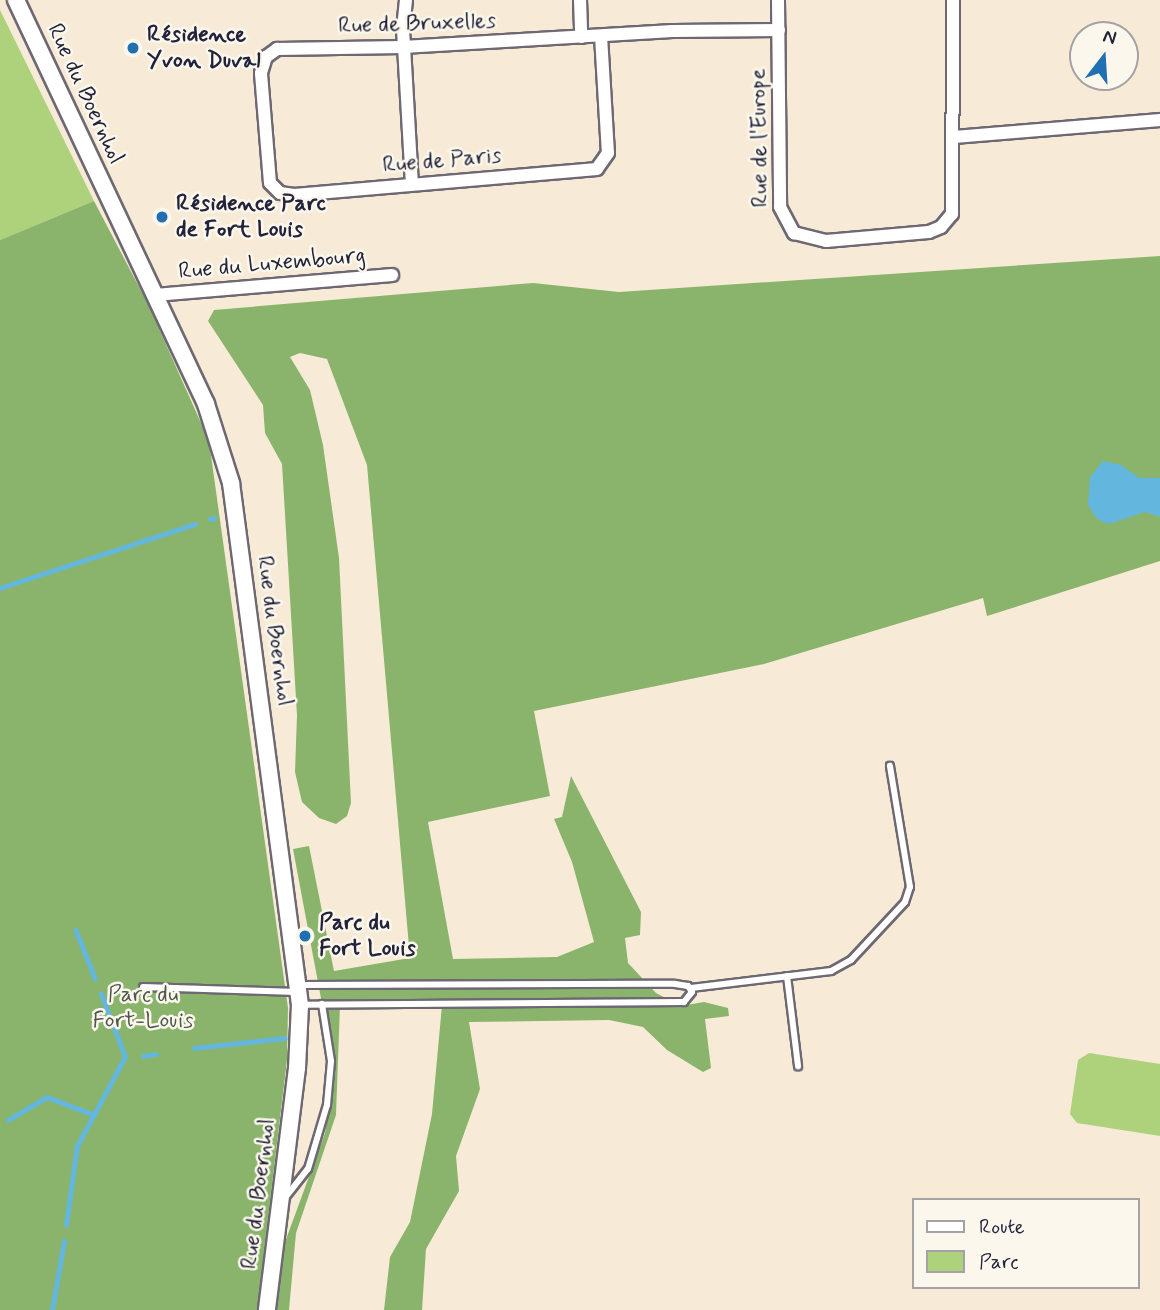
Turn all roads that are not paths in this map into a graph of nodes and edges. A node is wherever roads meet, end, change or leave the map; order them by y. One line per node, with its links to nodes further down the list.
1 (16, 0): 15 (street, Rue du Boernhol)
2 (406, 0): 9 (street)
3 (580, 0): 8 (street)
4 (778, 0): 6 (street, Rue de l'Europe)
5 (953, 0): 11 (street)
6 (779, 30): 7 (street, Rue de Bruxelles); 11 (street, Rue de l'Europe)
7 (601, 36): 8 (street, Rue de Bruxelles); 12 (street, Rue de Paris)
8 (581, 37): 9 (street, Rue de Bruxelles)
9 (403, 47): 12 (street); 13 (street, Rue de Bruxelles)
10 (1160, 120): 11 (street)
11 (954, 137)
12 (412, 184): 13 (street, Rue de Paris)
13 (280, 193)
14 (392, 275): 15 (street, Rue du Luxembourg)
15 (155, 295): 20 (street, Rue du Boernhol)
16 (890, 766): 17 (lane)
17 (787, 976): 19 (lane); 22 (lane)
18 (143, 987): 20 (lane)
19 (691, 988): 20 (lane); 21 (lane)
20 (299, 994): 21 (lane); 23 (street, Rue du Boernhol)
21 (321, 1004): 23 (lane)
22 (798, 1066)
23 (281, 1202): 24 (street, Rue du Boernhol)
24 (267, 1310)

